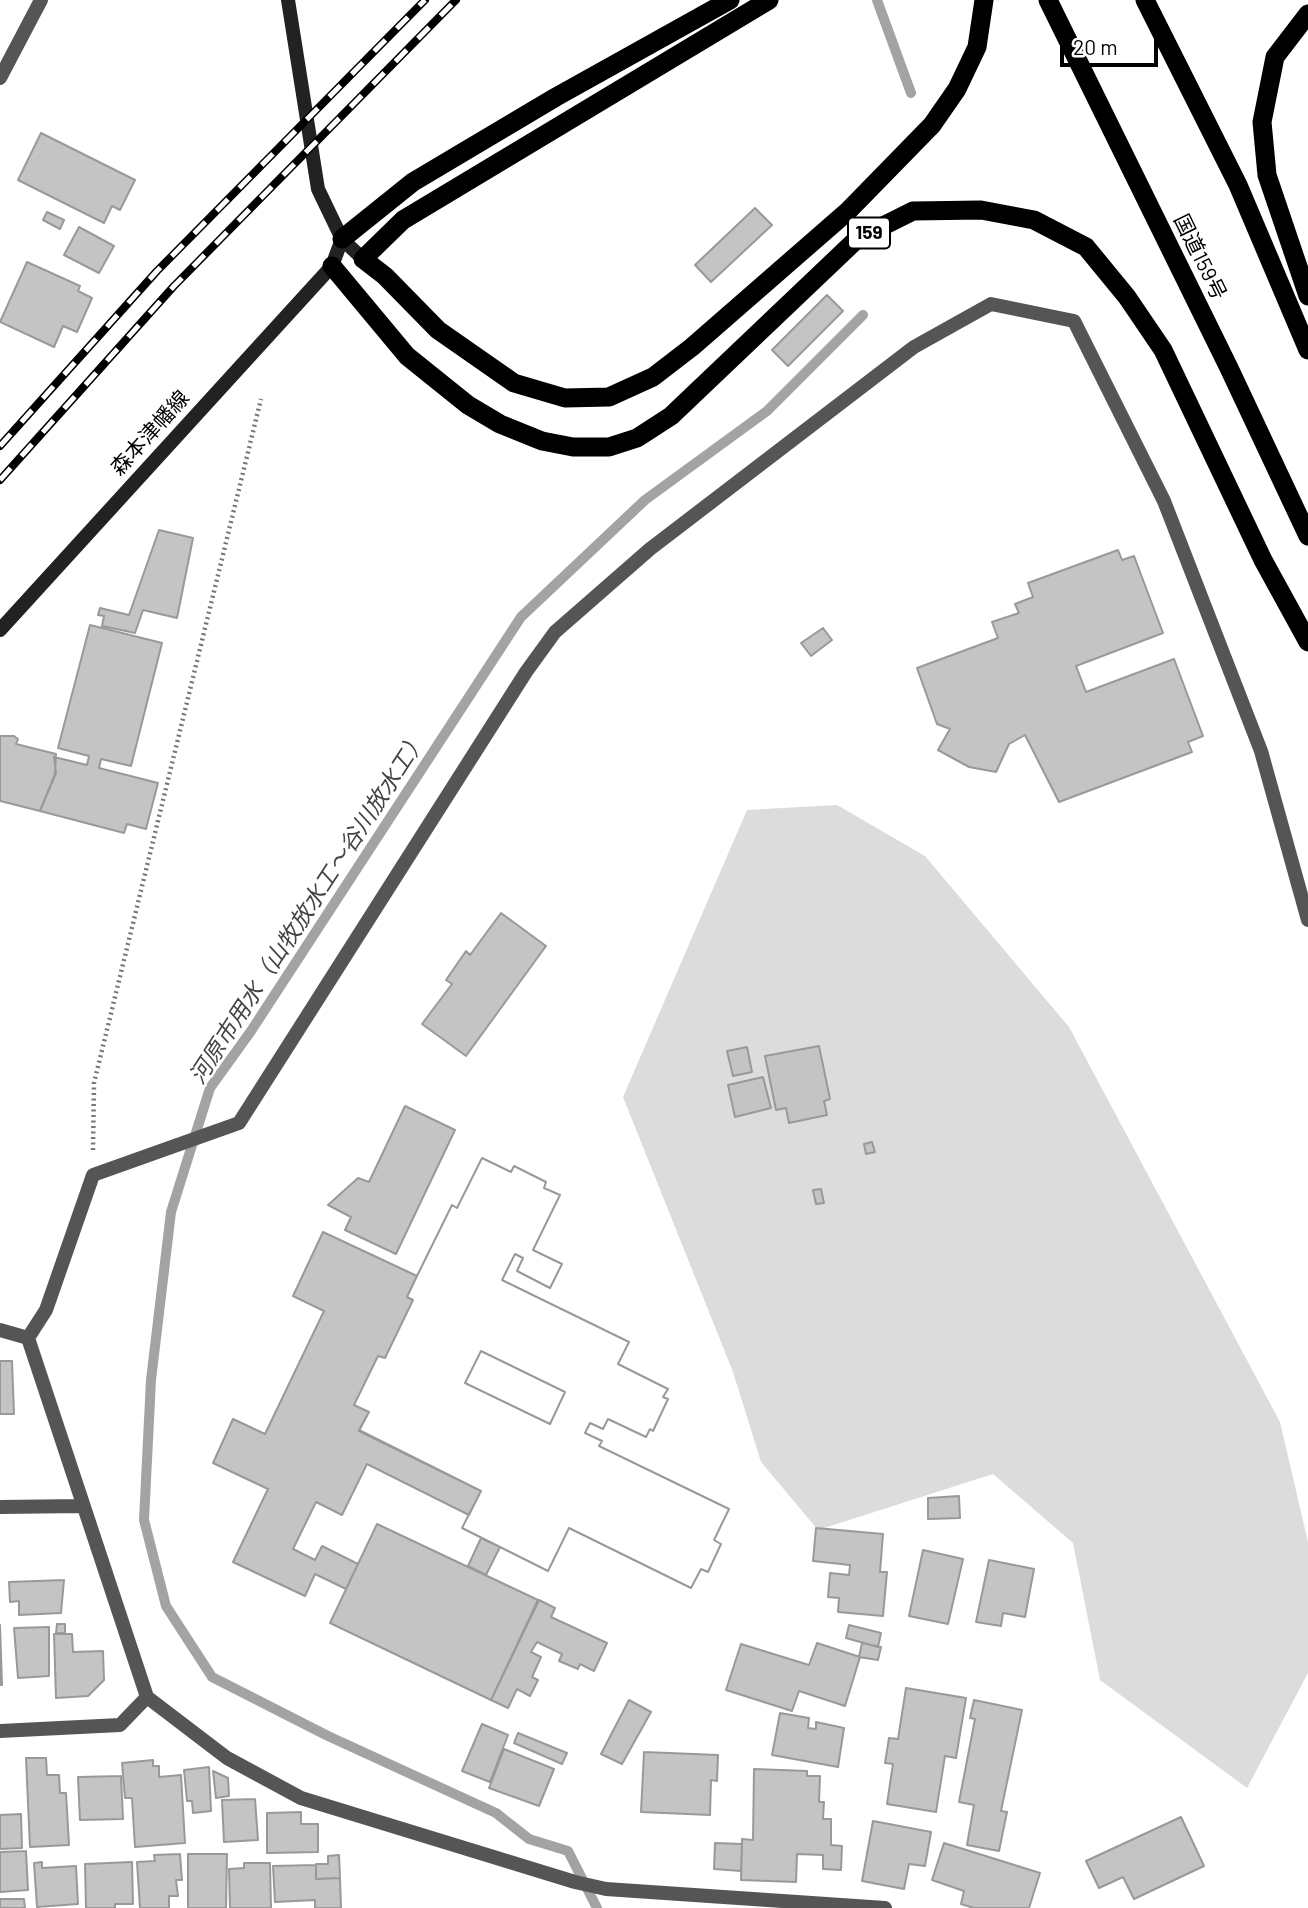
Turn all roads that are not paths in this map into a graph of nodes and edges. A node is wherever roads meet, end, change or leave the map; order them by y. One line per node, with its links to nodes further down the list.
1 (41, 0): 9 (street)
2 (288, 0): 10 (main road)
3 (730, 0): 10 (highway)
4 (769, 0): 11 (highway)
5 (984, 0): 11 (highway, 159)
6 (1048, 0): 15 (highway, 国道159号)
7 (1145, 0): 14 (highway)
8 (1308, 14): 13 (highway)
9 (0, 78)
10 (342, 239): 11 (main road); 12 (main road, 森本津幡線)
11 (363, 259): 12 (main road)
12 (332, 266): 16 (main road, 森本津幡線); 17 (highway, 159)
13 (1308, 296)
14 (1308, 350)
15 (1308, 536)
16 (0, 630)
17 (1308, 642)
18 (1308, 920): 20 (street)
19 (0, 1329): 20 (street)
20 (29, 1338): 21 (street)
21 (82, 1506): 22 (street); 23 (street)
22 (0, 1507)
23 (146, 1697): 24 (street); 25 (street)
24 (0, 1731)
25 (865, 1906): 26 (street)
26 (885, 1908)

